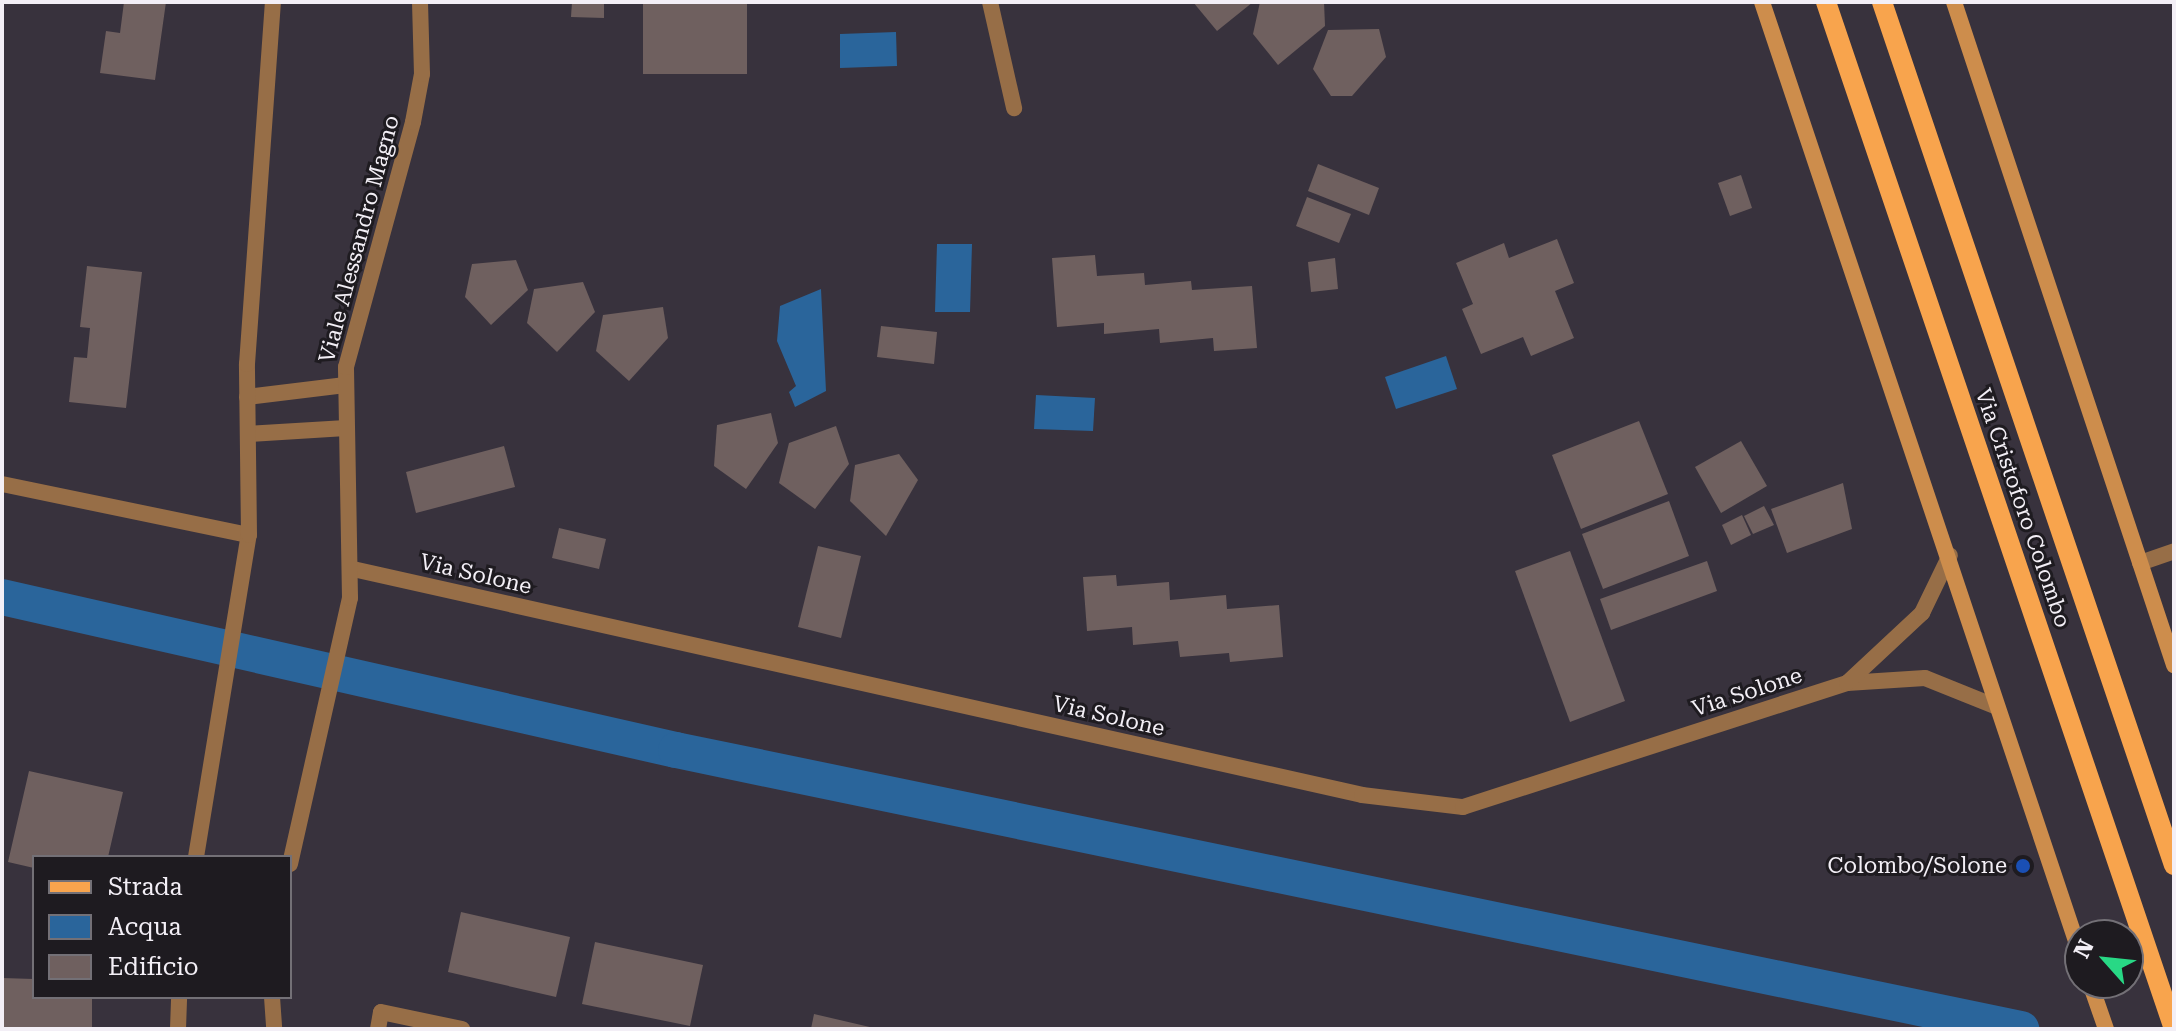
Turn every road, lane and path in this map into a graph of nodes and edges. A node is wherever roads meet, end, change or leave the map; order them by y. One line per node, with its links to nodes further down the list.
1 (273, 2): 10 (street)
2 (420, 2): 9 (street, Viale Alessandro Magno)
3 (990, 2): 8 (street)
4 (1762, 2): 16 (street)
5 (1826, 2): 34 (main road, Via Cristoforo Colombo)
6 (1882, 2): 24 (main road, Via Cristoforo Colombo)
7 (1954, 2): 17 (street)
8 (1014, 108)
9 (345, 385): 10 (street); 11 (street, Viale Alessandro Magno)
10 (247, 397): 12 (street)
11 (346, 428): 12 (street); 18 (street, Viale Alessandro Magno)
12 (248, 434): 14 (street)
13 (2, 484): 14 (street)
14 (249, 535): 22 (street)
15 (2174, 551): 17 (street)
16 (1950, 555): 20 (street); 21 (street)
17 (2140, 563): 19 (street)
18 (353, 569): 20 (street, Via Solone); 23 (street, Viale Alessandro Magno)
19 (2174, 665)
20 (1847, 683): 21 (street)
21 (1997, 707): 25 (street)
22 (196, 855)
23 (292, 856)
24 (2174, 865)
25 (2069, 919)
26 (179, 999): 29 (street)
27 (272, 999): 30 (street)
28 (2096, 999): 33 (street)
29 (178, 1029)
30 (274, 1029)
31 (378, 1029): 32 (street)
32 (462, 1029)
33 (2106, 1029)
34 (2174, 1029)

